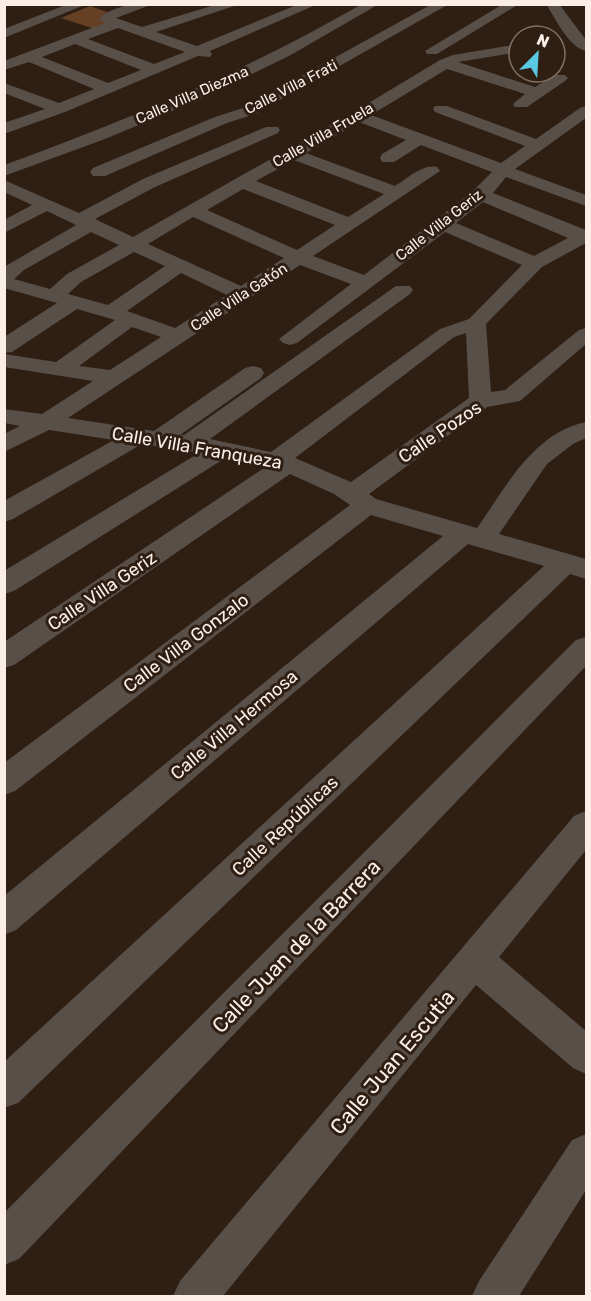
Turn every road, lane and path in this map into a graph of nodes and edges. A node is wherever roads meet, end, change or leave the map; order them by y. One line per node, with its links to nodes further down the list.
1 (54, 4): 13 (street)
2 (81, 4): 16 (street)
3 (147, 4): 12 (street)
4 (234, 4): 14 (street)
5 (312, 4): 22 (street)
6 (373, 4): 15 (street, Calle Villa Diezma)
7 (415, 4): 9 (street)
8 (513, 4): 21 (street)
9 (439, 7): 19 (street, Calle Villa Frati)
10 (556, 10): 11 (street); 18 (street)
11 (578, 14)
12 (112, 20): 14 (street); 17 (street)
13 (4, 23)
14 (141, 32): 22 (street)
15 (326, 32): 19 (street); 27 (street, Calle Villa Diezma)
16 (4, 34)
17 (76, 40): 23 (street); 26 (street)
18 (581, 43)
19 (374, 44): 38 (street, Calle Villa Frati)
20 (507, 50): 24 (street, Calle Villa Fruela)
21 (432, 51)
22 (198, 52): 26 (street); 27 (street)
23 (30, 57): 25 (street); 30 (street)
24 (444, 63): 31 (street); 37 (street, Calle Villa Fruela)
25 (4, 66)
26 (155, 70): 30 (street)
27 (250, 70): 33 (street, Calle Villa Diezma)
28 (551, 84): 31 (street)
29 (4, 87): 36 (street)
30 (108, 89): 36 (street)
31 (537, 93): 34 (street)
32 (495, 95): 34 (street)
33 (187, 99): 38 (street); 45 (street, Calle Villa Diezma)
34 (521, 104): 39 (street)
35 (441, 109): 44 (street)
36 (59, 110): 40 (street)
37 (358, 116): 42 (street, Calle Villa Fruela); 43 (street)
38 (230, 117): 41 (street); 51 (street, Calle Villa Frati)
39 (579, 117): 44 (street, Calle Villa Geriz)
40 (4, 129)
41 (283, 132): 42 (street); 54 (street)
42 (316, 139): 46 (street, Calle Villa Fruela)
43 (419, 139): 47 (street); 50 (street)
44 (537, 146): 50 (street, Calle Villa Geriz)
45 (53, 153): 48 (street, Calle Villa Diezma); 51 (street)
46 (292, 153): 52 (street, Calle Villa Fruela); 55 (street)
47 (388, 158)
48 (4, 171)
49 (431, 171): 55 (street, Calle Villa Gatón)
50 (501, 171): 56 (street, Calle Villa Geriz); 57 (street)
51 (99, 172): 54 (street)
52 (242, 182): 59 (street, Calle Villa Fruela); 61 (street)
53 (4, 185): 58 (street)
54 (136, 191): 60 (street)
55 (397, 193): 61 (street, Calle Villa Gatón)
56 (480, 194): 62 (street, Calle Villa Geriz); 64 (street)
57 (586, 201)
58 (48, 204): 60 (street); 63 (street)
59 (192, 210): 65 (street, Calle Villa Fruela); 66 (street)
60 (86, 221): 65 (street); 70 (street)
61 (349, 224): 66 (street, Calle Villa Gatón)
62 (443, 224): 67 (street); 69 (street, Calle Villa Geriz)
63 (4, 228)
64 (585, 237): 67 (street)
65 (135, 244): 68 (street); 73 (street, Calle Villa Fruela)
66 (300, 258): 69 (street); 72 (street, Calle Villa Gatón)
67 (535, 263): 75 (street)
68 (180, 265): 72 (street); 74 (street)
69 (365, 282): 78 (street, Calle Villa Geriz)
70 (7, 284): 73 (street)
71 (403, 291): 81 (street, Calle Villa Geriz)
72 (242, 294): 77 (street, Calle Villa Gatón)
73 (63, 299): 74 (street); 79 (street, Calle Villa Fruela)
74 (121, 316): 77 (street); 82 (street)
75 (476, 323): 84 (street); 92 (street)
76 (586, 334): 84 (street, Calle Pozos)
77 (177, 336): 83 (street, Calle Villa Gatón)
78 (290, 339)
79 (4, 347)
80 (4, 360): 82 (street)
81 (296, 366): 88 (street); 90 (street, Calle Villa Geriz)
82 (60, 369): 83 (street)
83 (115, 378): 86 (street, Calle Villa Gatón)
84 (480, 401): 93 (street, Calle Pozos)
85 (4, 416): 86 (street, Calle Villa Franqueza)
86 (46, 422): 88 (street, Calle Villa Franqueza); 89 (street)
87 (586, 429): 95 (street, Calle Villa Hermosa)
88 (148, 438): 90 (street, Calle Villa Franqueza); 94 (street)
89 (4, 444)
90 (187, 444): 91 (street, Calle Villa Franqueza)
91 (223, 449): 92 (street, Calle Villa Franqueza); 97 (street)
92 (282, 462): 93 (street, Calle Villa Franqueza); 99 (street, Calle Villa Geriz)
93 (360, 499): 95 (street, Calle Villa Franqueza); 100 (street, Calle Villa Gonzalo)
94 (4, 513)
95 (474, 536): 96 (street, Calle Villa Franqueza); 102 (street, Calle Villa Hermosa)
96 (580, 564): 105 (street, Calle Repúblicas)
97 (4, 584)
98 (586, 648): 107 (street, Calle Juan de la Barrera)
99 (4, 657)
100 (4, 781)
101 (586, 826): 103 (street, Calle Juan Escutia)
102 (9, 907)
103 (476, 961): 104 (street); 108 (street, Calle Juan Escutia)
104 (586, 1055)
105 (4, 1089)
106 (586, 1154): 109 (street)
107 (4, 1244)
108 (195, 1296)
109 (494, 1296)

